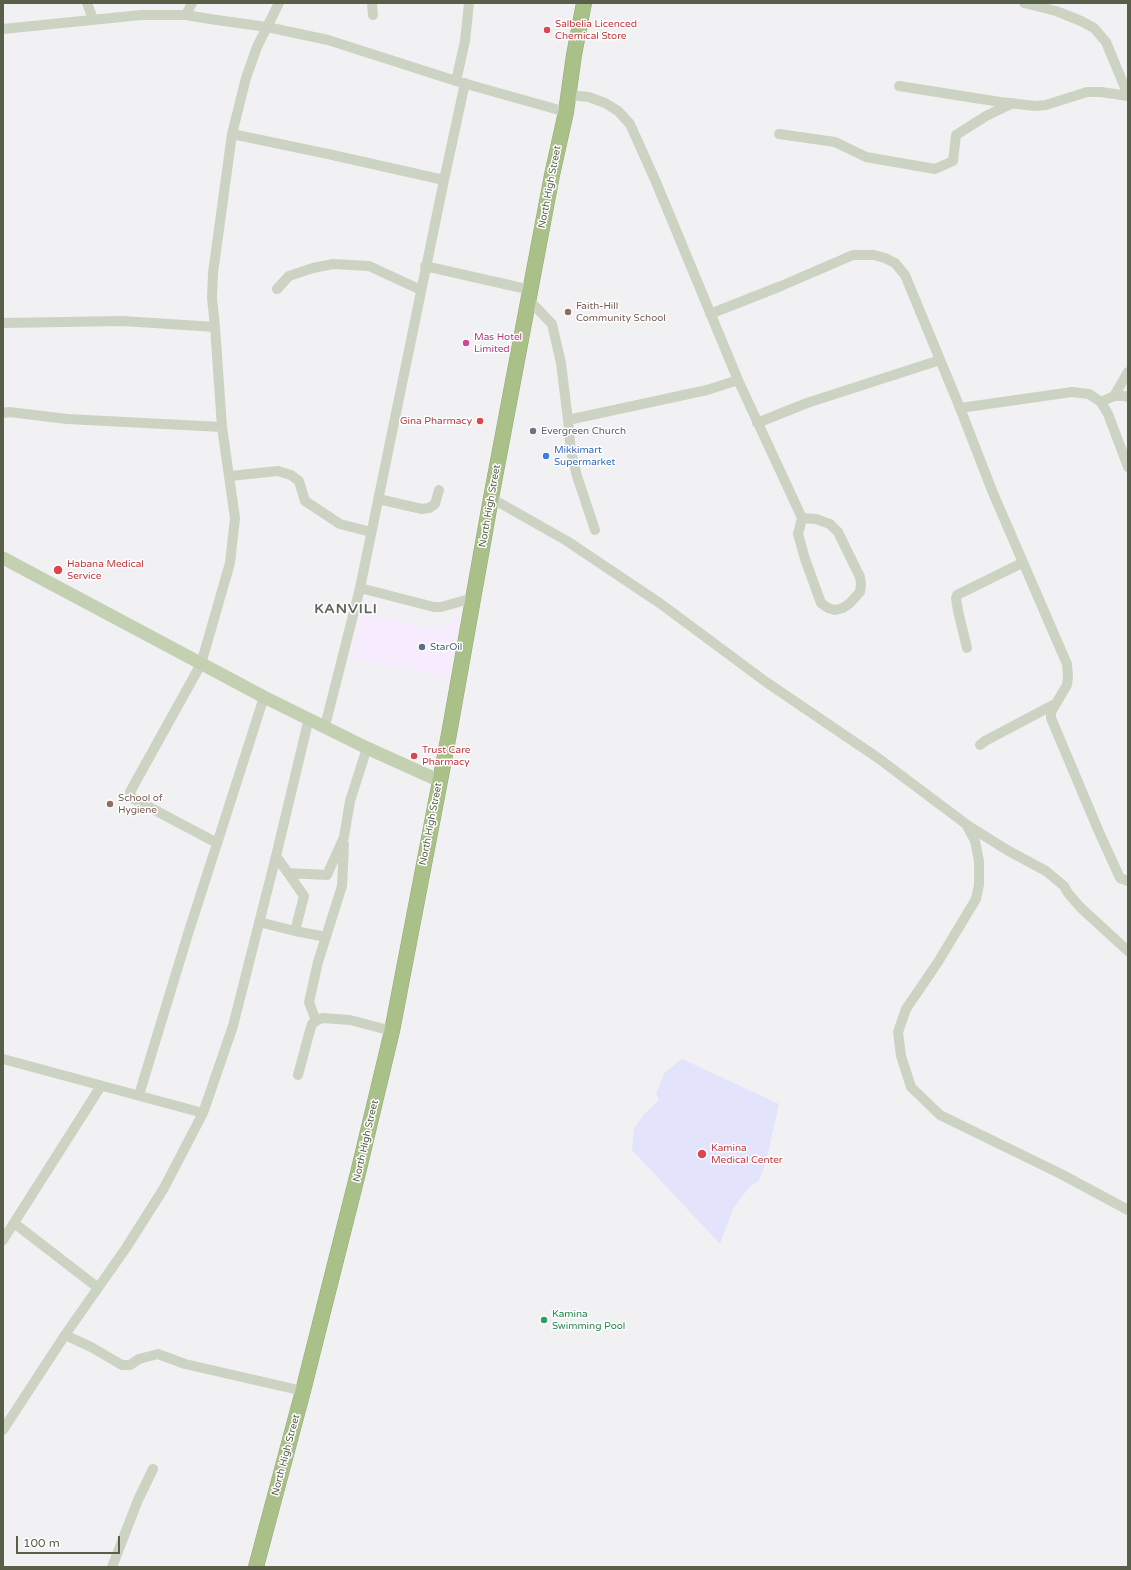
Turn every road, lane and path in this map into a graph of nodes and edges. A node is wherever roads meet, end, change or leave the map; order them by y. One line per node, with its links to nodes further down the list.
1 (87, 3): 10 (street)
2 (192, 3): 8 (street)
3 (279, 3): 11 (street)
4 (372, 3): 9 (street)
5 (469, 3): 13 (street)
6 (584, 3): 15 (highway, North High Street)
7 (1024, 3): 16 (street)
8 (186, 15): 10 (street); 11 (street)
9 (373, 15)
10 (93, 20): 12 (street)
11 (267, 27): 13 (street); 18 (street)
12 (3, 29)
13 (461, 82): 17 (street); 20 (street)
14 (899, 86): 16 (street)
15 (569, 95): 17 (highway, North High Street); 25 (street)
16 (1013, 103): 19 (street)
17 (566, 112): 24 (highway, North High Street)
18 (232, 134): 20 (street); 27 (street)
19 (779, 134)
20 (444, 180): 21 (street)
21 (425, 266): 23 (street); 24 (street)
22 (277, 289): 23 (street)
23 (421, 290): 43 (street)
24 (530, 295): 36 (street); 42 (highway, North High Street)
25 (710, 314): 28 (street); 30 (street)
26 (3, 323): 27 (street)
27 (215, 327): 38 (street)
28 (940, 360): 34 (street); 37 (street)
29 (1128, 372): 31 (street)
30 (738, 380): 36 (street); 37 (street)
31 (1114, 396): 32 (street); 33 (street)
32 (1128, 398)
33 (1101, 402): 34 (street); 39 (street)
34 (960, 408): 48 (street)
35 (3, 412): 38 (street)
36 (568, 420): 45 (street)
37 (757, 422): 44 (street)
38 (222, 427): 40 (street)
39 (1128, 467)
40 (230, 476): 46 (street); 52 (street)
41 (439, 490): 43 (street)
42 (491, 498): 50 (highway, North High Street); 60 (street)
43 (378, 499): 46 (street)
44 (802, 518): 44 (street)
45 (595, 530)
46 (371, 532): 49 (street)
47 (3, 558): 52 (main road)
48 (1022, 563): 51 (street); 54 (street)
49 (360, 588): 50 (street); 56 (street)
50 (473, 598): 59 (highway, North High Street)
51 (966, 648)
52 (201, 664): 53 (main road); 62 (street)
53 (264, 697): 55 (main road); 62 (street)
54 (1055, 704): 57 (street); 65 (street)
55 (309, 718): 56 (main road); 63 (street)
56 (325, 726): 58 (main road)
57 (980, 745)
58 (367, 748): 59 (main road); 61 (street)
59 (440, 781): 71 (highway, North High Street)
60 (966, 824): 69 (street); 77 (street)
61 (344, 837): 64 (street); 68 (street)
62 (217, 843): 75 (street)
63 (276, 856): 64 (street); 66 (street)
64 (288, 873): 67 (street)
65 (1128, 881)
66 (259, 922): 67 (street); 76 (street)
67 (296, 931): 68 (street)
68 (326, 937): 70 (street)
69 (1128, 952)
70 (316, 1020): 71 (street); 73 (street)
71 (392, 1031): 82 (highway, North High Street)
72 (3, 1060): 74 (street)
73 (298, 1075)
74 (101, 1086): 75 (street); 78 (street)
75 (139, 1095): 76 (street)
76 (203, 1113): 80 (street)
77 (1128, 1210)
78 (14, 1223): 79 (street); 80 (street)
79 (5, 1234)
80 (97, 1287): 81 (street)
81 (65, 1335): 82 (street); 83 (street)
82 (303, 1391): 86 (highway, North High Street)
83 (5, 1423)
84 (153, 1469): 85 (street)
85 (112, 1567)
86 (256, 1567)

